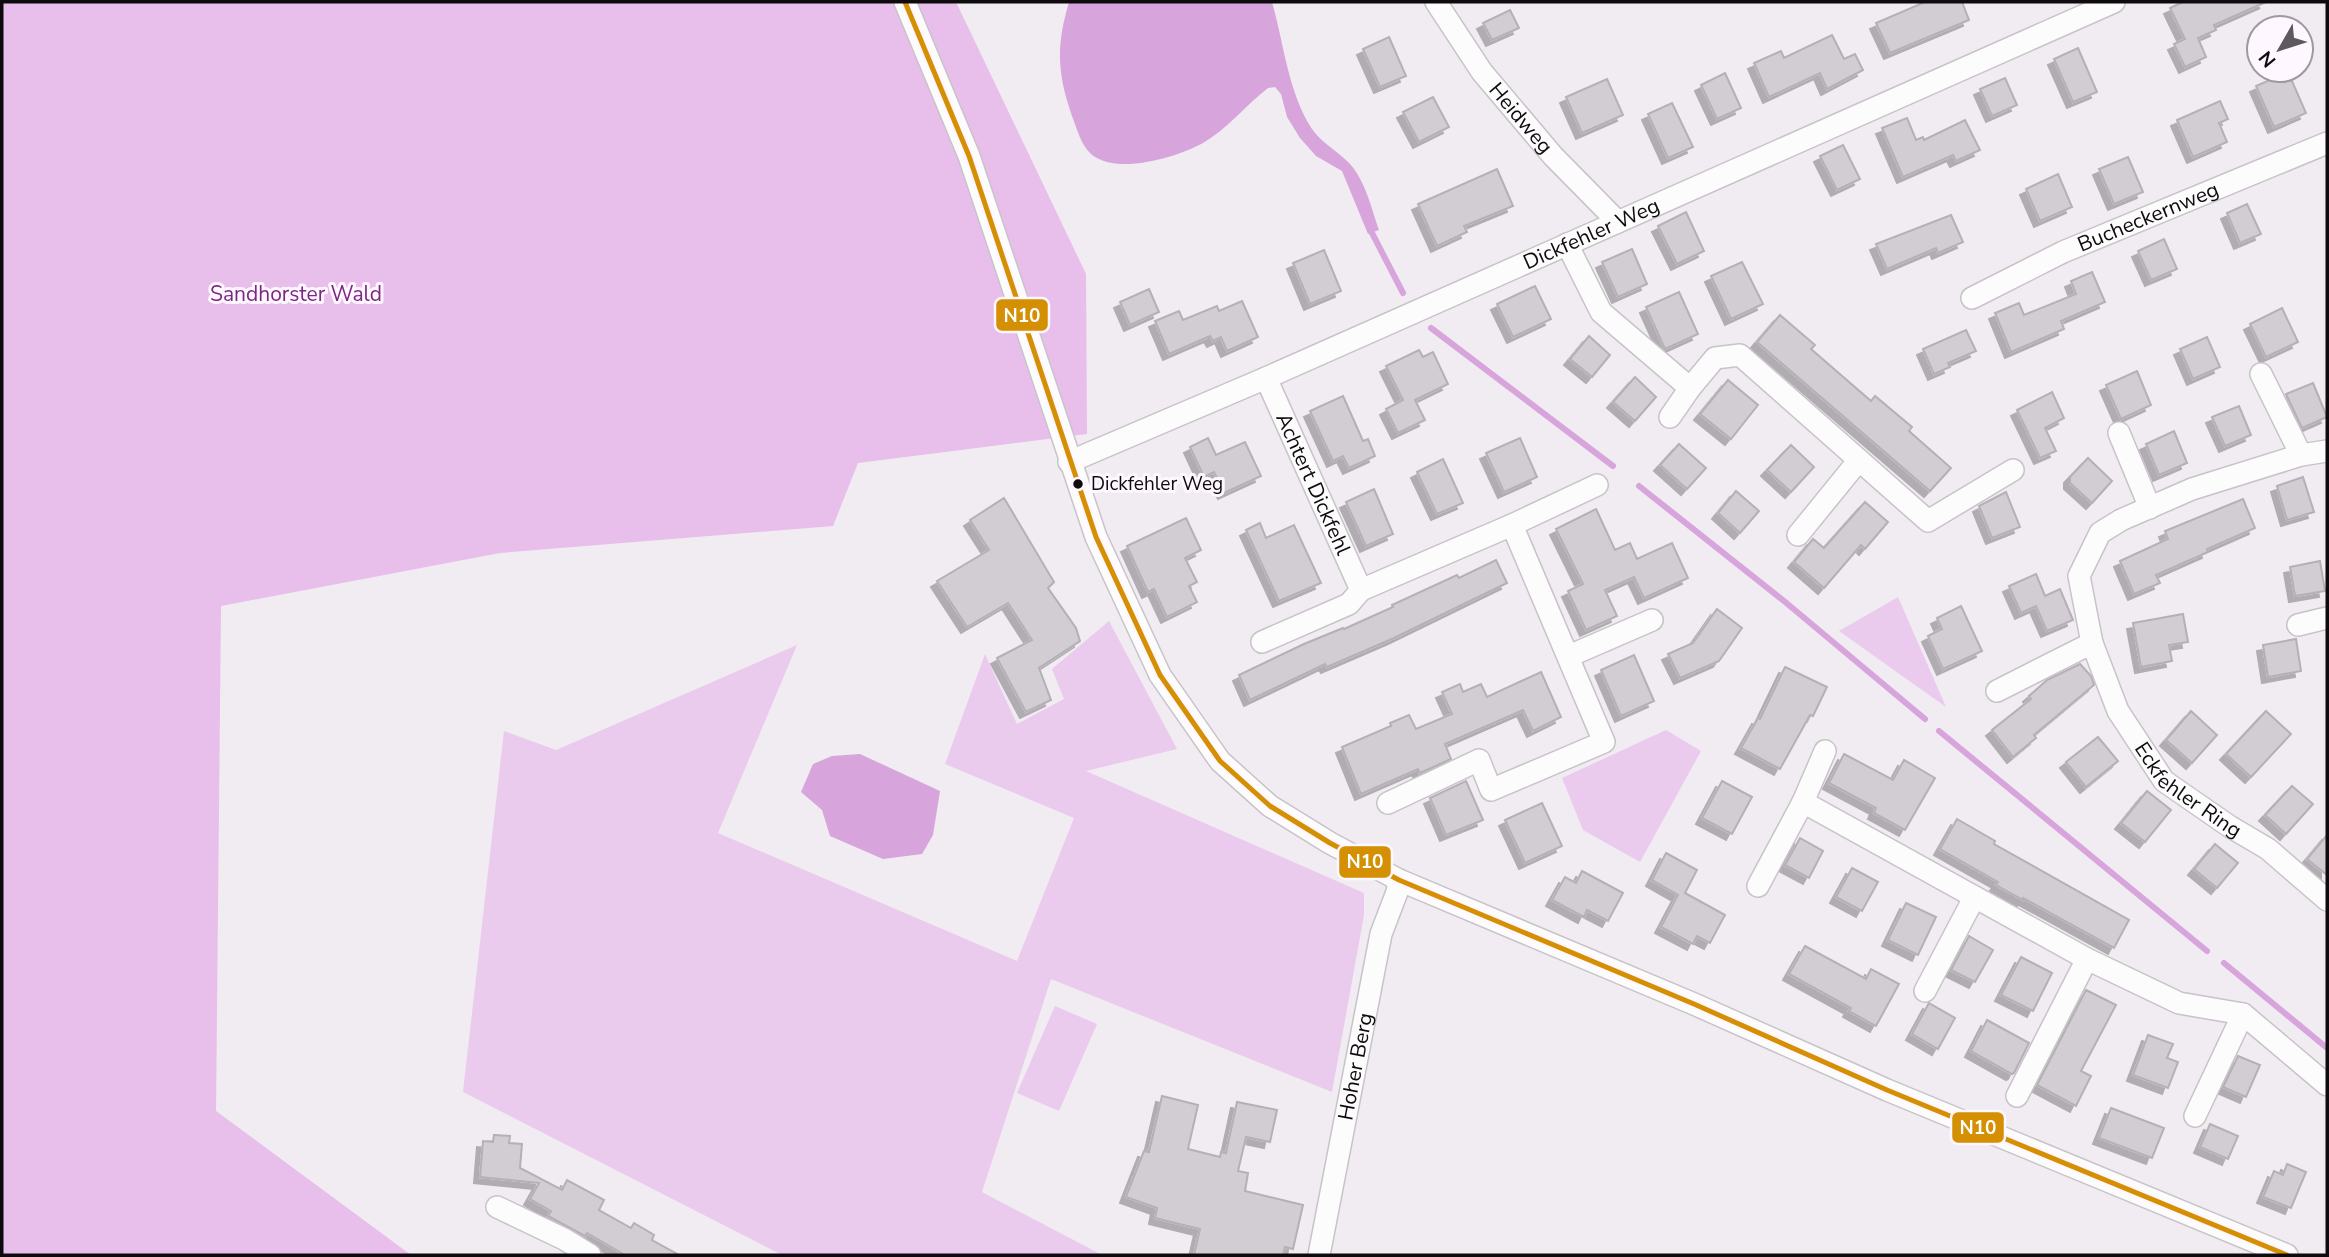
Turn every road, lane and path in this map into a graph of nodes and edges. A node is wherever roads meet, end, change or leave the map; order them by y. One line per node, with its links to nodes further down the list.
1 (905, 2): 16 (street)
2 (1436, 2): 5 (street, Heidweg)
3 (2114, 2): 5 (street, Dickfehler Weg)
4 (2327, 143): 7 (street, Bucheckernweg)
5 (1618, 222): 6 (street, Dickfehler Weg)
6 (1567, 244): 9 (street, Dickfehler Weg); 10 (street)
7 (1972, 298)
8 (2261, 374): 14 (street)
9 (1266, 379): 16 (street, Dickfehler Weg); 22 (street, Achtert Dickfehl)
10 (1690, 388): 11 (street); 15 (street)
11 (1670, 417)
12 (2119, 433): 19 (street)
13 (2327, 451): 14 (street, Eckfehler Ring)
14 (2301, 455): 19 (street, Eckfehler Ring)
15 (1859, 460): 17 (street); 21 (street)
16 (1069, 461): 33 (street)
17 (2012, 470)
18 (1597, 485): 20 (street)
19 (2150, 508): 27 (street, Eckfehler Ring)
20 (1512, 525): 22 (street); 28 (street)
21 (1798, 535)
22 (1362, 590): 26 (street)
23 (2327, 618): 25 (street)
24 (1652, 620): 28 (street)
25 (2298, 625)
26 (1262, 642)
27 (2092, 643): 29 (street); 36 (street, Eckfehler Ring)
28 (1569, 656): 32 (street)
29 (1997, 691)
30 (1825, 751): 31 (street)
31 (1803, 802): 34 (street); 35 (street)
32 (1388, 803)
33 (1399, 880): 45 (street, Hoher Berg); 46 (street)
34 (1758, 886)
35 (1974, 898): 37 (street); 38 (street)
36 (2327, 900)
37 (2087, 959): 39 (street); 41 (street)
38 (1925, 991)
39 (2243, 1014): 40 (street); 42 (street)
40 (2327, 1085)
41 (2017, 1096)
42 (2194, 1116)
43 (497, 1207): 44 (street)
44 (590, 1255)
45 (1319, 1255)
46 (2287, 1255)

